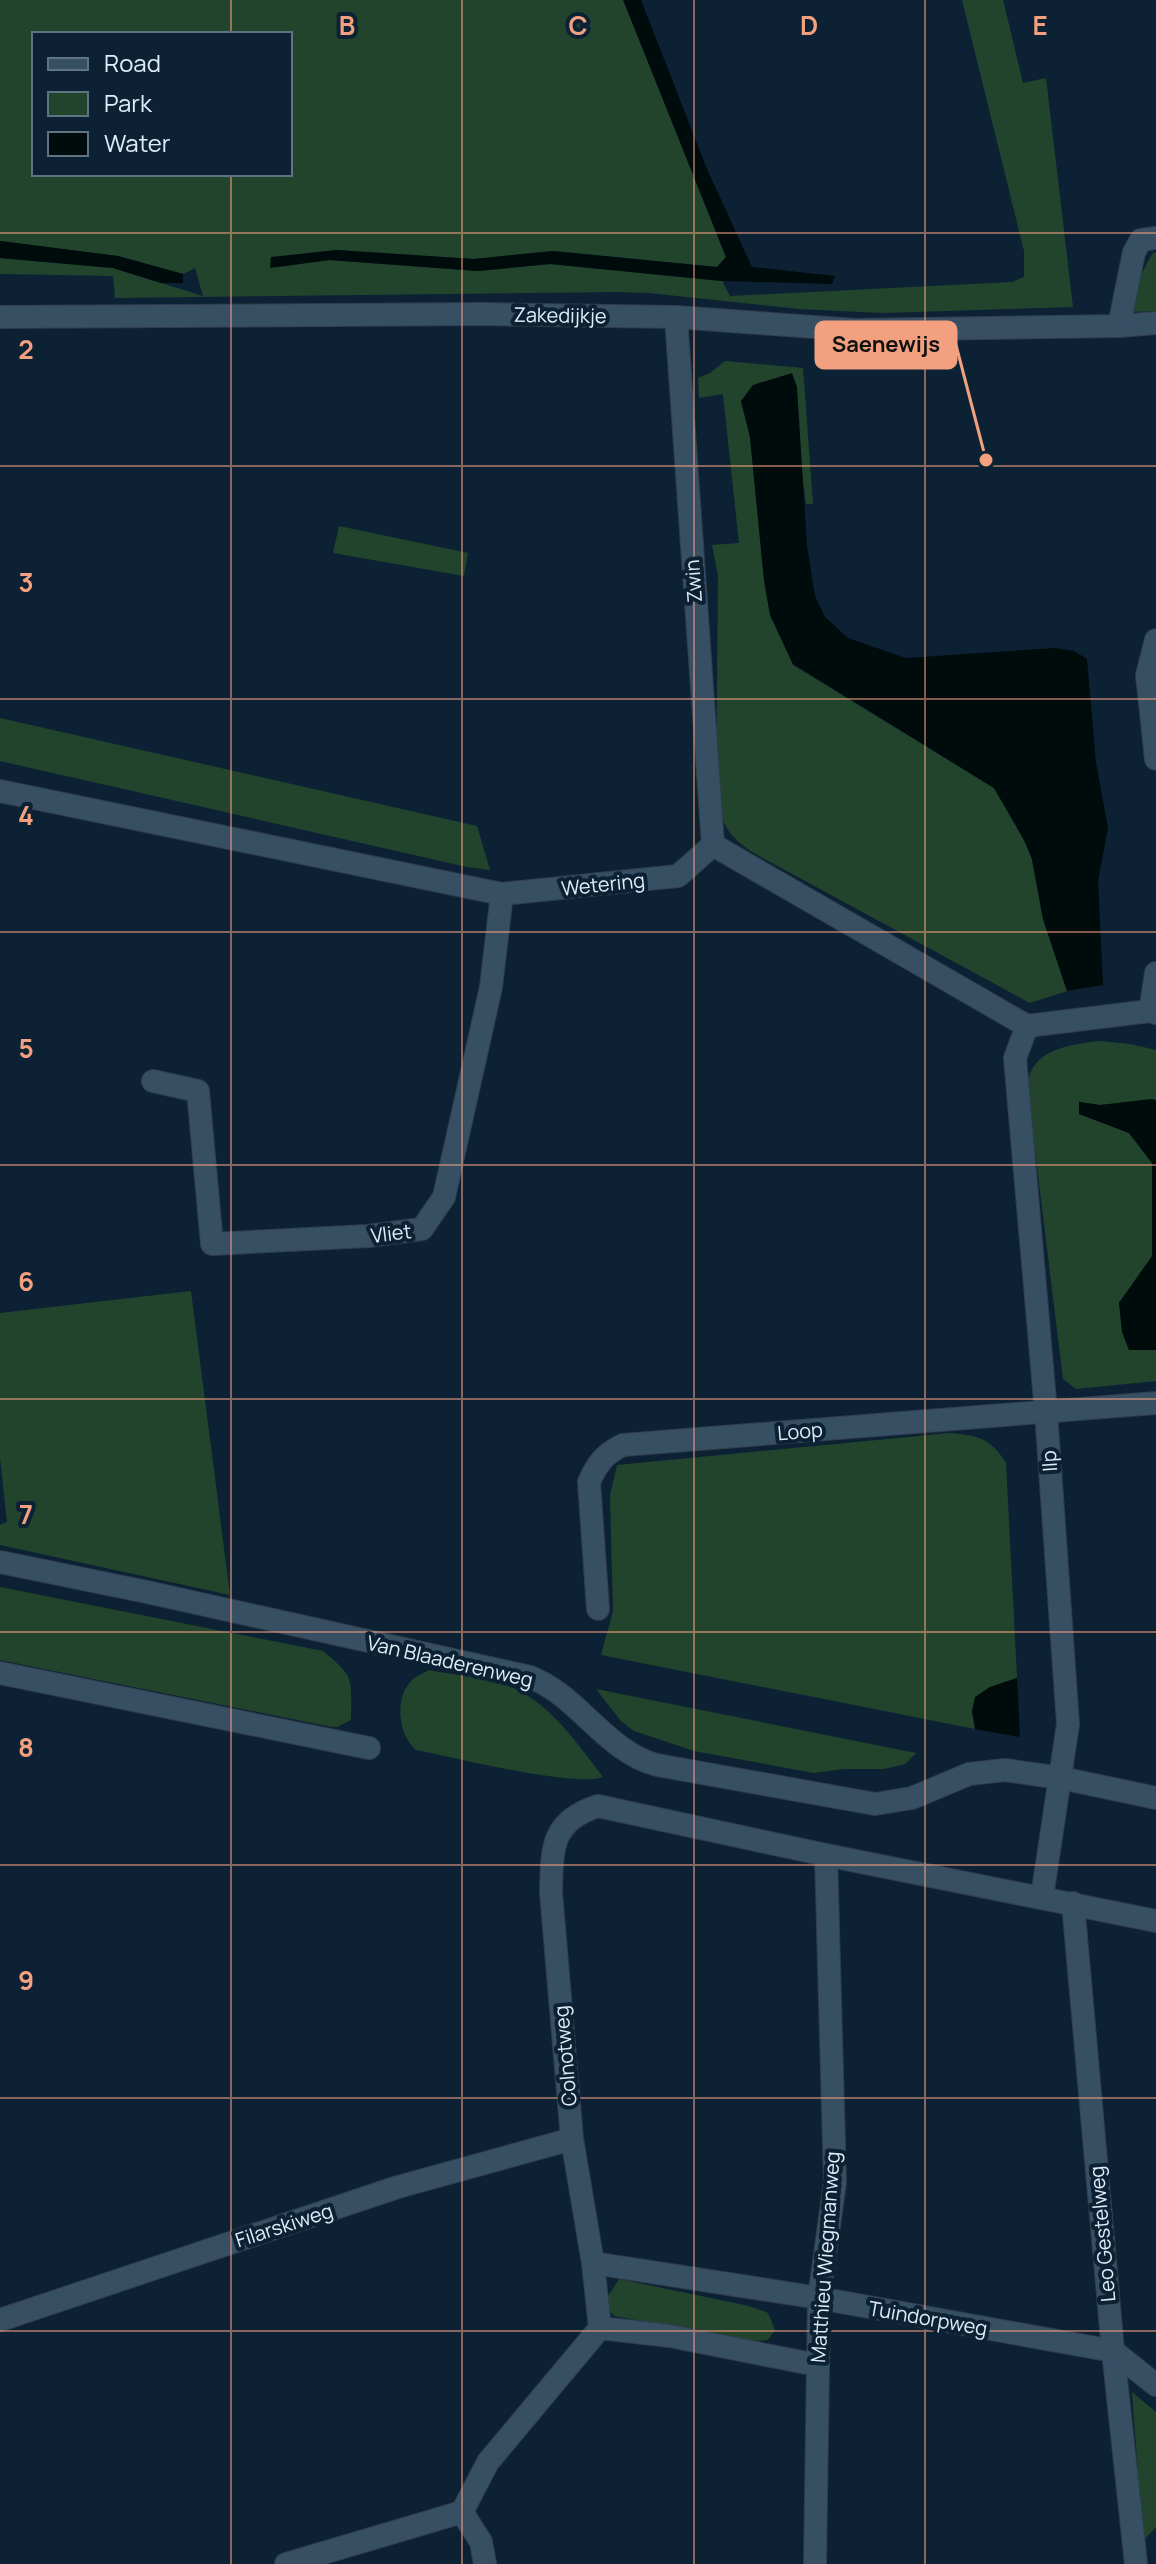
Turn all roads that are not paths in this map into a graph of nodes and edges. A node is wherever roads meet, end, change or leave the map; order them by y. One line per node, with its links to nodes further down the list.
1 (1156, 238): 5 (street)
2 (0, 317): 3 (street, Zakedijkje)
3 (676, 317): 5 (street, Zakedijkje); 9 (street, Zwin)
4 (1156, 323): 5 (street, Zakedijkje)
5 (1119, 326)
6 (1156, 640): 7 (street)
7 (1156, 759)
8 (0, 791): 10 (street, Wetering)
9 (713, 845): 10 (street, Wetering); 13 (street)
10 (502, 894): 14 (street, Vliet)
11 (1156, 973): 12 (street)
12 (1153, 1012): 13 (street)
13 (1027, 1026): 16 (street, Ilp)
14 (153, 1081)
15 (1156, 1403): 16 (street, Loop)
16 (1046, 1412): 18 (street, Loop); 21 (street, Ilp)
17 (0, 1562): 21 (street, Van Blaaderenweg)
18 (598, 1609)
19 (0, 1673): 20 (street)
20 (369, 1748)
21 (1061, 1778): 22 (street, Van Blaaderenweg); 24 (street, Ilp)
22 (1156, 1798)
23 (826, 1855): 24 (street); 27 (street, Colnotweg); 29 (street, Matthieu Wiegmanweg)
24 (1042, 1897): 25 (street)
25 (1073, 1903): 26 (street); 32 (street, Leo Gestelweg)
26 (1156, 1921)
27 (572, 2139): 28 (street, Colnotweg); 30 (street, Filarskiweg)
28 (593, 2263): 29 (street, Tuindorpweg); 31 (street, Colnotweg)
29 (819, 2298): 32 (street, Tuindorpweg); 33 (street, Matthieu Wiegmanweg)
30 (0, 2320)
31 (600, 2328): 33 (street); 35 (street)
32 (1113, 2351): 34 (street, Tuindorpweg); 39 (street, Leo Gestelweg)
33 (817, 2365): 38 (street, Matthieu Wiegmanweg)
34 (1156, 2385)
35 (462, 2512): 36 (street); 37 (street)
36 (286, 2564)
37 (485, 2564)
38 (815, 2564)
39 (1136, 2564)

